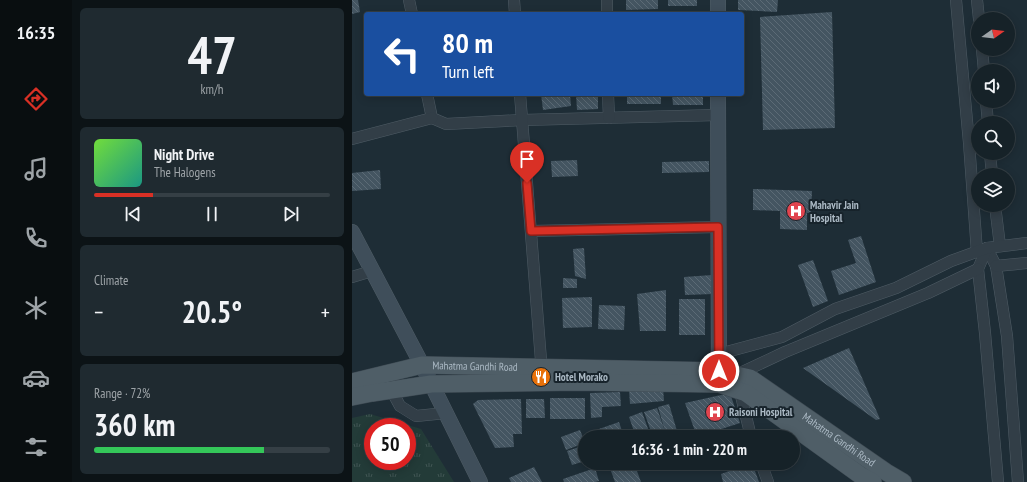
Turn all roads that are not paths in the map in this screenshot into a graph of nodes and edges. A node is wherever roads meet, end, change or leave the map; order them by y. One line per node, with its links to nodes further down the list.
1 (409, 0): 7 (street)
2 (514, 0): 8 (street)
3 (607, 0): 9 (street)
4 (718, 0): 10 (main road)
5 (956, 0): 27 (street)
6 (977, 0): 11 (street)
7 (412, 12)
8 (515, 12)
9 (607, 12)
10 (718, 12)
11 (978, 12)
12 (427, 96): 17 (street)
13 (520, 96): 19 (street)
14 (608, 96): 18 (street)
15 (718, 96): 16 (main road)
16 (718, 115): 18 (street); 22 (main road)
17 (432, 118): 19 (street); 20 (street)
18 (609, 118): 19 (street)
19 (522, 120): 23 (street)
20 (352, 139)
21 (996, 212): 26 (street)
22 (718, 227): 23 (street); 34 (main road)
23 (531, 231): 36 (street)
24 (352, 232): 31 (main road)
25 (1027, 243): 26 (street)
26 (1000, 246): 27 (street)
27 (982, 250): 29 (street); 30 (street); 34 (street)
28 (1027, 263): 29 (street)
29 (996, 266): 50 (street)
30 (978, 268): 38 (street); 49 (street)
31 (372, 271): 32 (street); 33 (main road)
32 (352, 277)
33 (422, 365): 35 (main road, Mahatma Gandhi Road); 36 (main road, Mahatma Gandhi Road); 39 (main road)
34 (719, 370): 36 (main road, Mahatma Gandhi Road); 38 (main road, Mahatma Gandhi Road)
35 (383, 374): 37 (main road, Mahatma Gandhi Road); 40 (street)
36 (542, 375): 39 (main road)
37 (352, 382)
38 (738, 383): 43 (street); 45 (main road, Mahatma Gandhi Road)
39 (431, 384): 40 (main road); 42 (main road)
40 (391, 390): 41 (main road); 42 (street)
41 (352, 397)
42 (446, 413): 46 (main road)
43 (749, 430)
44 (764, 470): 47 (street)
45 (874, 479): 48 (main road, Mahatma Gandhi Road)
46 (480, 482)
47 (768, 482)
48 (903, 482)
49 (998, 482)
50 (1018, 482)

